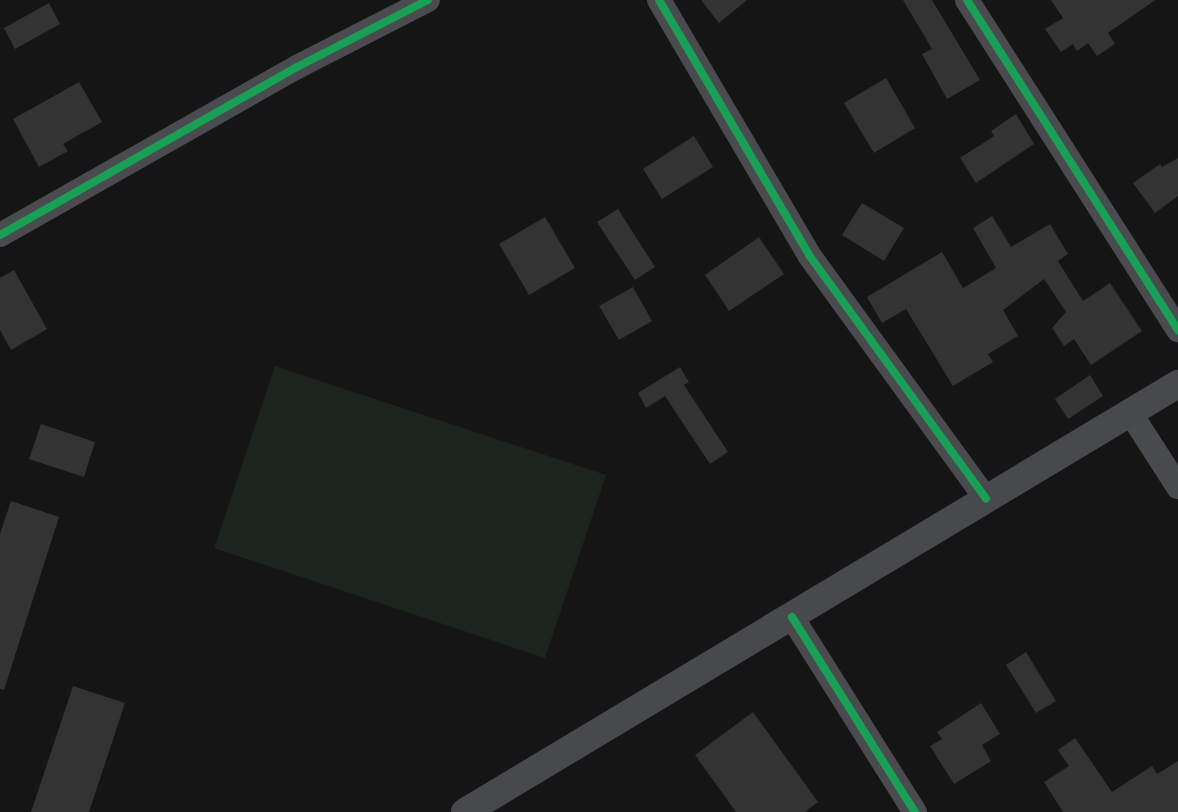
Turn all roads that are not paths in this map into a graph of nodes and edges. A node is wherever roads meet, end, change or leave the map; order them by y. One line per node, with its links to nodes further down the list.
1 (428, 0): 4 (street)
2 (660, 0): 9 (street)
3 (968, 0): 5 (street)
4 (0, 235)
5 (1178, 330)
6 (1178, 384): 7 (main road)
7 (1131, 414): 8 (street); 9 (main road)
8 (1178, 488)
9 (986, 499): 10 (main road)
10 (792, 617): 11 (main road); 12 (street)
11 (465, 812)
12 (915, 812)

